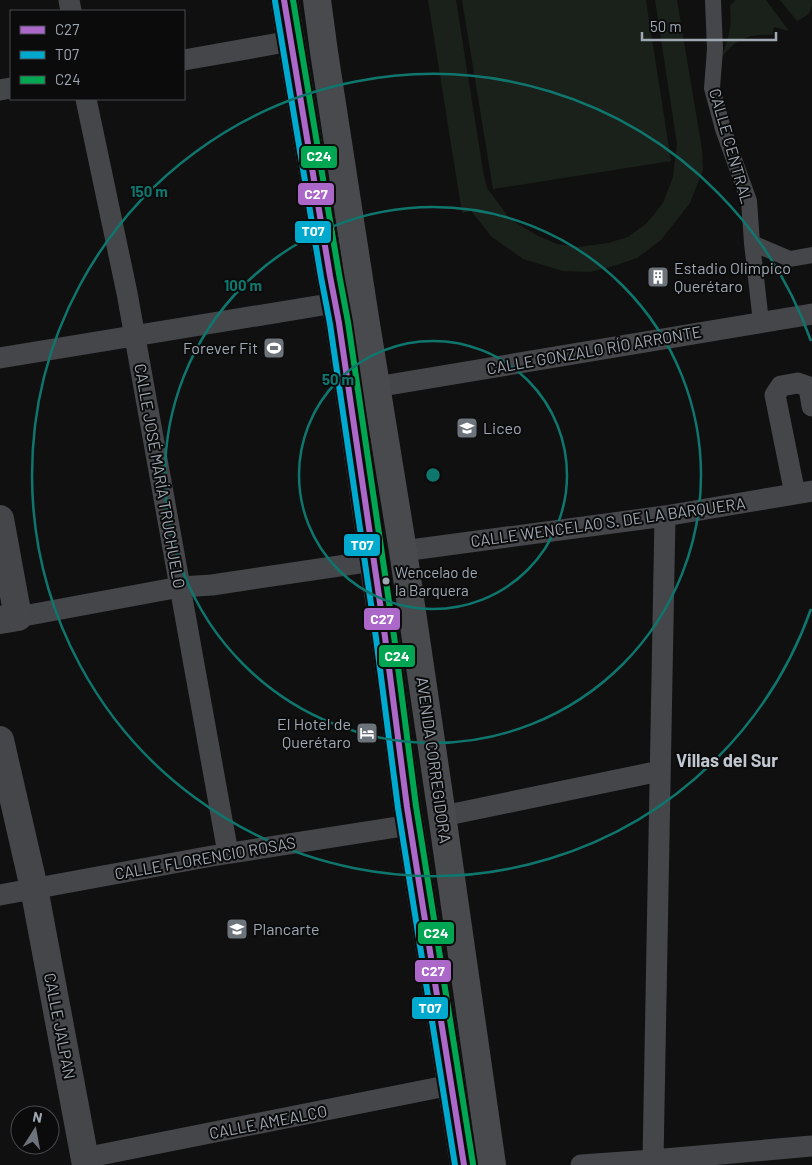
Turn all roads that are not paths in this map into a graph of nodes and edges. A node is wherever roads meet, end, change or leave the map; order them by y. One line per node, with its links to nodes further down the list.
1 (284, 0): 4 (main road, AVENIDA CORREGIDORA)
2 (318, 0): 14 (main road, AVENIDA CORREGIDORA)
3 (713, 0): 7 (street, CALLE CENTRAL)
4 (291, 41): 5 (street); 9 (main road, AVENIDA CORREGIDORA)
5 (185, 60)
6 (86, 100): 12 (street, CALLE JOSÉ MARÍA TRUCHUELO)
7 (752, 243): 8 (street); 11 (street, CALLE CENTRAL)
8 (812, 256)
9 (335, 303): 12 (street); 20 (main road, AVENIDA CORREGIDORA)
10 (812, 314): 11 (street, CALLE GONZALO RÍO ARRONTE)
11 (761, 322): 14 (street, CALLE GONZALO RÍO ARRONTE)
12 (135, 336): 13 (street); 21 (street, CALLE JOSÉ MARÍA TRUCHUELO)
13 (0, 358)
14 (376, 387): 19 (main road, AVENIDA CORREGIDORA)
15 (812, 406): 16 (street)
16 (804, 492): 17 (street, CALLE WENCELAO S. DE LA BARQUERA)
17 (665, 516): 19 (street, CALLE WENCELAO S. DE LA BARQUERA); 24 (street)
18 (0, 519): 22 (street)
19 (403, 551): 25 (main road, AVENIDA CORREGIDORA)
20 (373, 561): 21 (street); 26 (main road, AVENIDA CORREGIDORA)
21 (180, 587): 22 (street); 27 (street, CALLE JOSÉ MARÍA TRUCHUELO)
22 (9, 618)
23 (0, 740): 28 (street, CALLE JALPAN)
24 (660, 770): 25 (street); 32 (street)
25 (442, 816): 35 (main road, AVENIDA CORREGIDORA)
26 (410, 825): 27 (street, CALLE FLORENCIO ROSAS); 30 (main road, AVENIDA CORREGIDORA)
27 (228, 854): 28 (street, CALLE FLORENCIO ROSAS)
28 (34, 888): 29 (street, CALLE FLORENCIO ROSAS); 33 (street, CALLE JALPAN)
29 (0, 894)
30 (451, 1086): 33 (street, CALLE AMEALCO); 34 (main road, AVENIDA CORREGIDORA)
31 (812, 1146): 32 (street)
32 (653, 1160): 36 (street)
33 (85, 1161)
34 (464, 1165)
35 (492, 1165)
36 (581, 1165)

